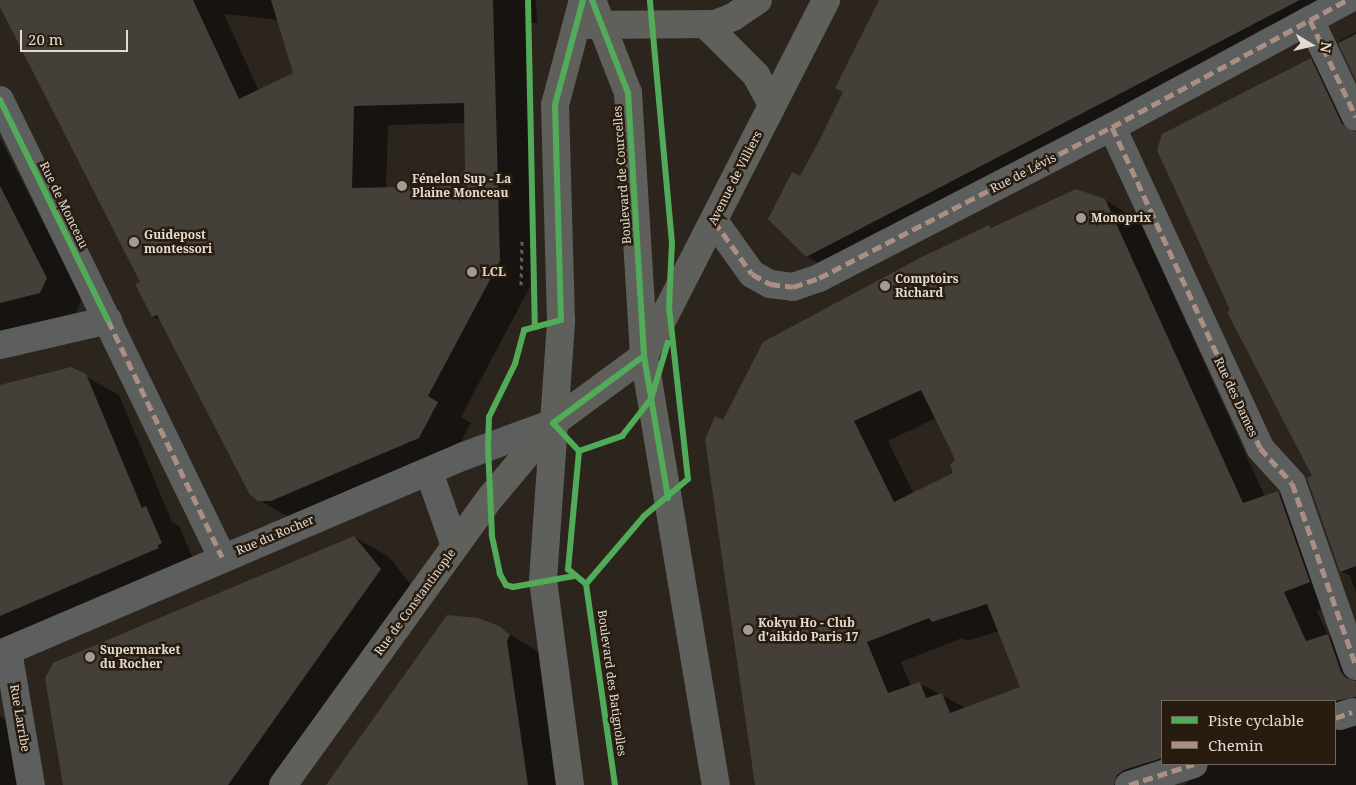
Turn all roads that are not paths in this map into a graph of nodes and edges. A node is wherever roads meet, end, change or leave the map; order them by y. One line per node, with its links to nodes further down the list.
1 (592, 0): 5 (main road, Boulevard de Courcelles)
2 (758, 0): 7 (main road)
3 (826, 0): 9 (main road, Avenue de Villiers)
4 (1347, 0): 6 (street, Rue de Lévis)
5 (587, 16): 7 (main road); 15 (main road, Boulevard de Courcelles); 16 (main road)
6 (1310, 20): 10 (street); 11 (street, Rue de Lévis)
7 (706, 25): 9 (main road)
8 (0, 100): 13 (street, Rue de Monceau)
9 (772, 105): 12 (main road, Avenue de Villiers)
10 (1356, 117)
11 (1112, 127): 12 (street, Rue de Lévis); 21 (street, Rue des Dames)
12 (714, 221): 15 (main road, Avenue de Villiers)
13 (108, 320): 14 (street); 19 (street, Rue de Monceau)
14 (0, 345)
15 (644, 356): 16 (main road, Rue de Constantinople); 26 (main road)
16 (553, 423): 17 (street, Rue du Rocher); 18 (main road, Rue de Constantinople); 25 (main road)
17 (428, 472): 18 (street); 19 (street, Rue du Rocher)
18 (455, 546): 23 (main road, Rue de Constantinople)
19 (222, 557): 20 (street, Rue du Rocher)
20 (4, 653): 24 (street, Rue Larribe)
21 (1356, 666)
22 (1191, 765): 27 (street)
23 (289, 781)
24 (31, 785)
25 (570, 785)
26 (716, 785)
27 (1129, 785)

